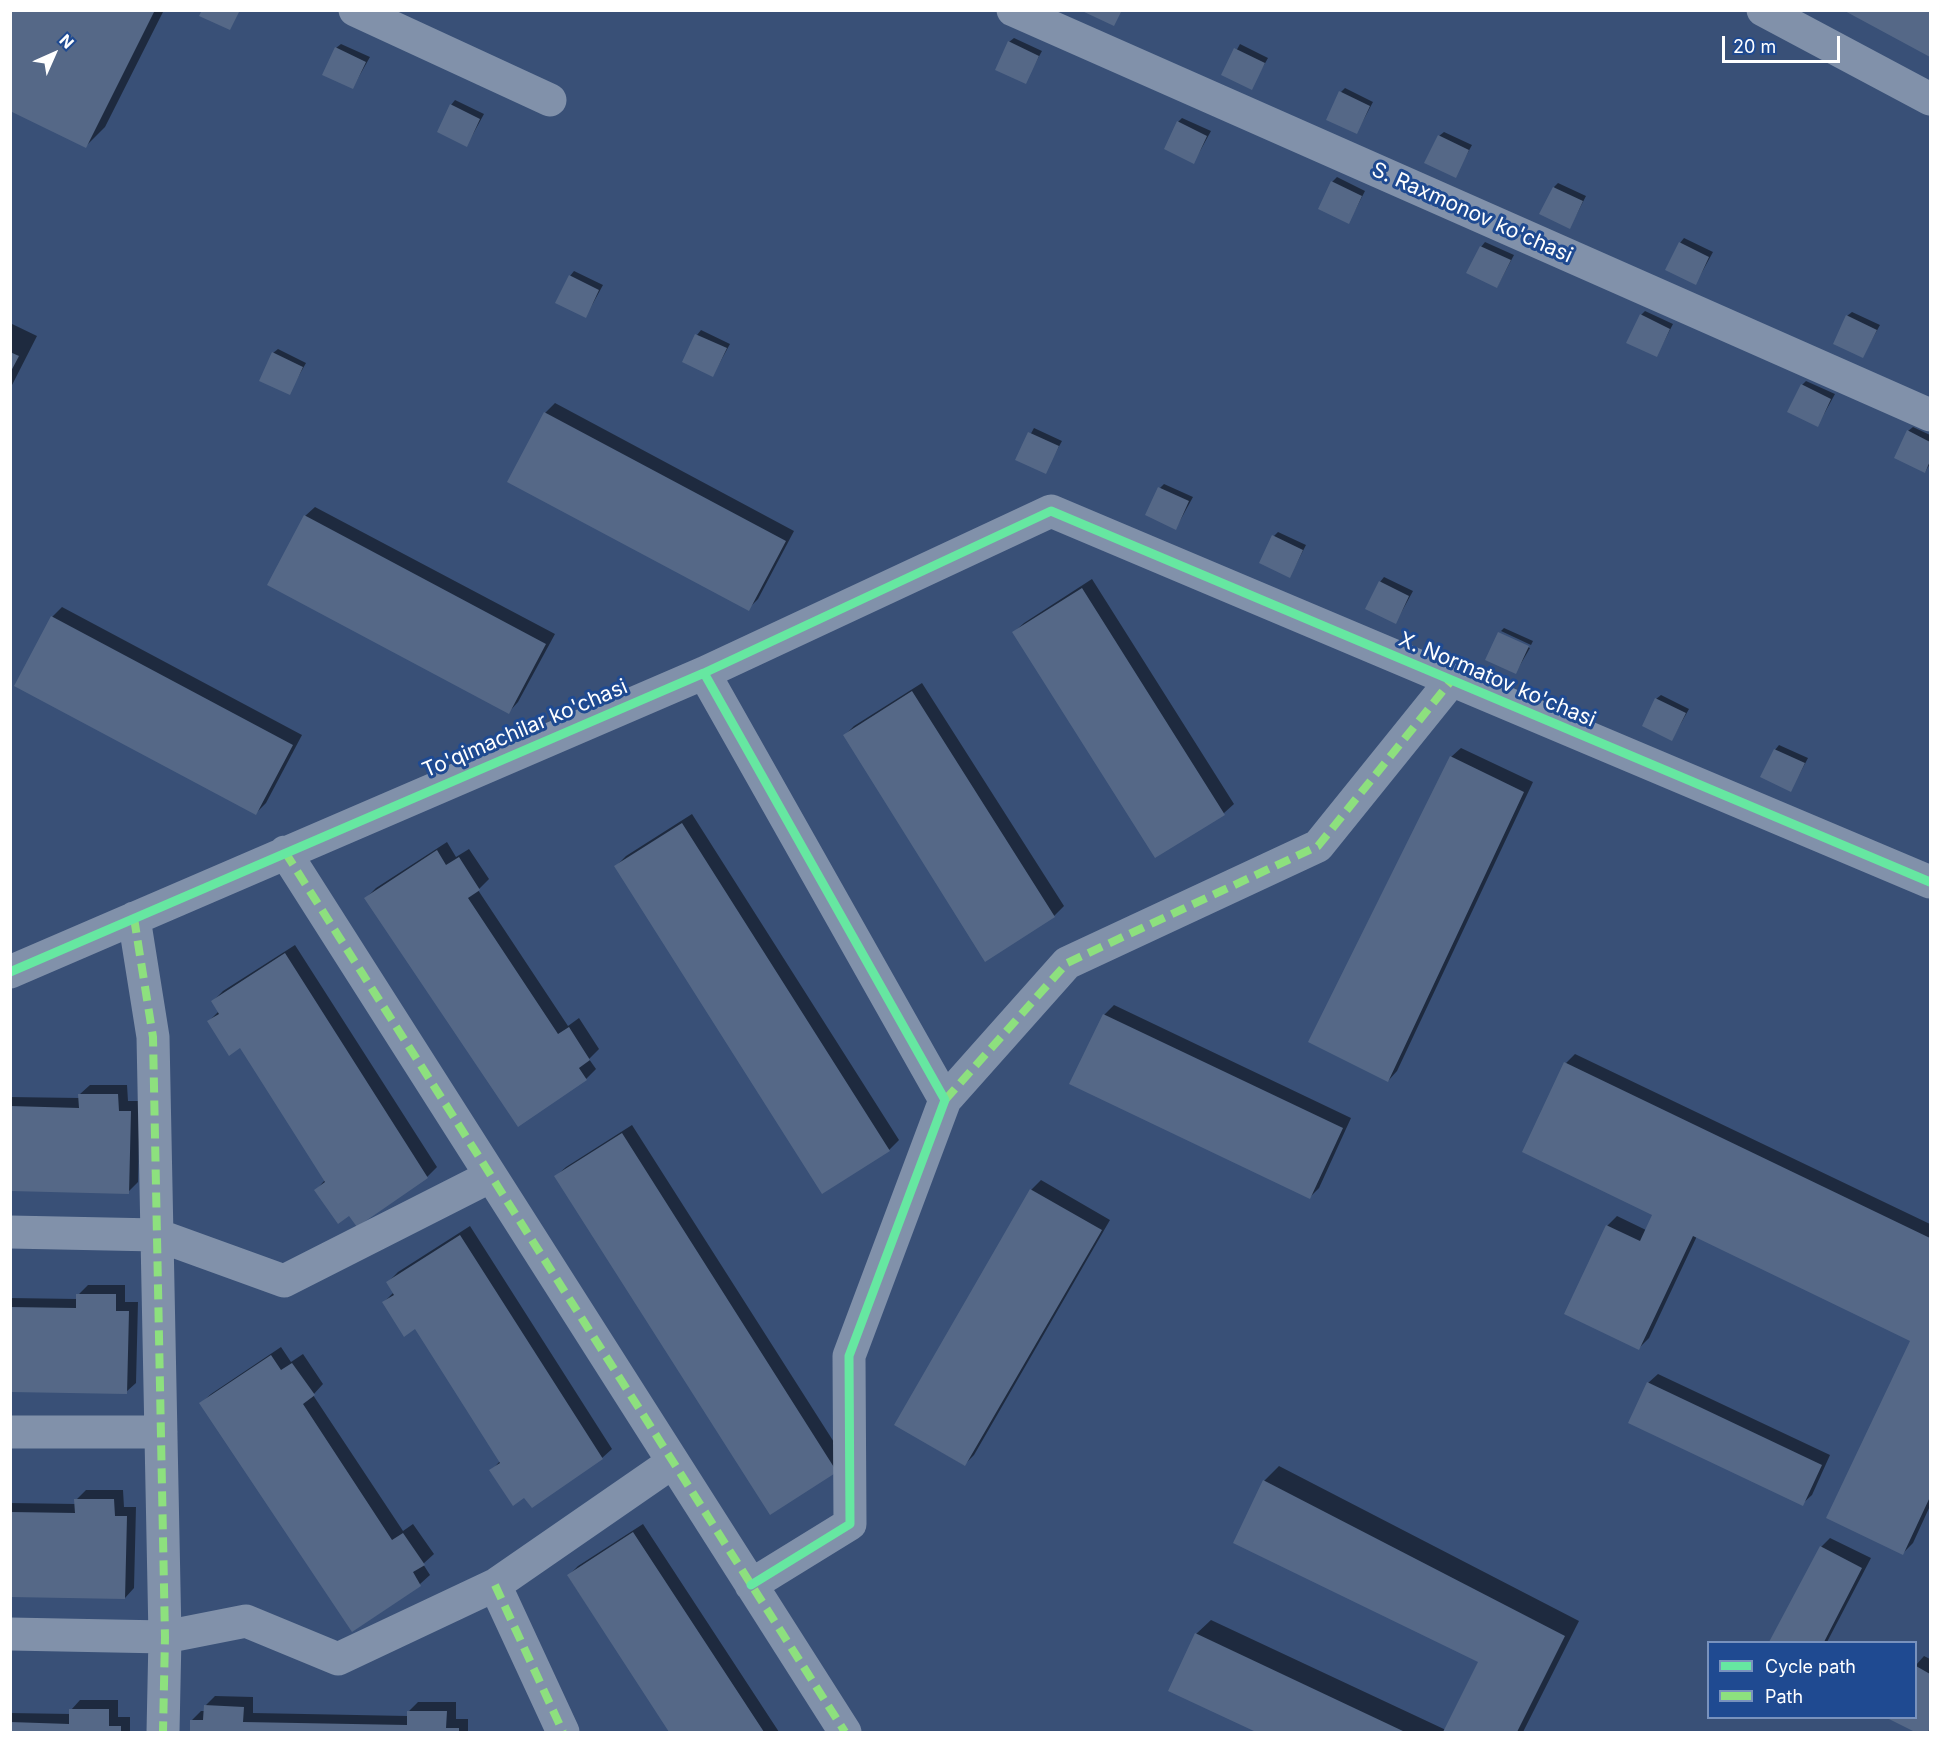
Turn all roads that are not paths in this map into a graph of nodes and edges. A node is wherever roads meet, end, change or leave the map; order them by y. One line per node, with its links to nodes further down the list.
1 (354, 10): 5 (street)
2 (1013, 10): 6 (street, S. Raxmonov ko'chasi)
3 (1763, 10): 4 (street)
4 (1930, 99)
5 (550, 100)
6 (1930, 415)
7 (1051, 512): 8 (street, To'qimachilar ko'chasi); 9 (street, X. Normatov ko'chasi)
8 (704, 673): 10 (street, To'qimachilar ko'chasi); 14 (street)
9 (1451, 681): 11 (street, X. Normatov ko'chasi); 14 (street)
10 (285, 852): 12 (street, To'qimachilar ko'chasi); 15 (street)
11 (1930, 882)
12 (134, 918): 13 (street, To'qimachilar ko'chasi); 17 (street)
13 (10, 972)
14 (945, 1100): 22 (street)
15 (491, 1176): 17 (street); 20 (street)
16 (10, 1232): 17 (street)
17 (157, 1235): 19 (street)
18 (10, 1432): 19 (street)
19 (161, 1432): 24 (street)
20 (673, 1462): 21 (street); 22 (street)
21 (495, 1585): 24 (street); 26 (street)
22 (751, 1585): 27 (street)
23 (10, 1634): 24 (street)
24 (165, 1637): 25 (street)
25 (163, 1732)
26 (563, 1732)
27 (845, 1732)

